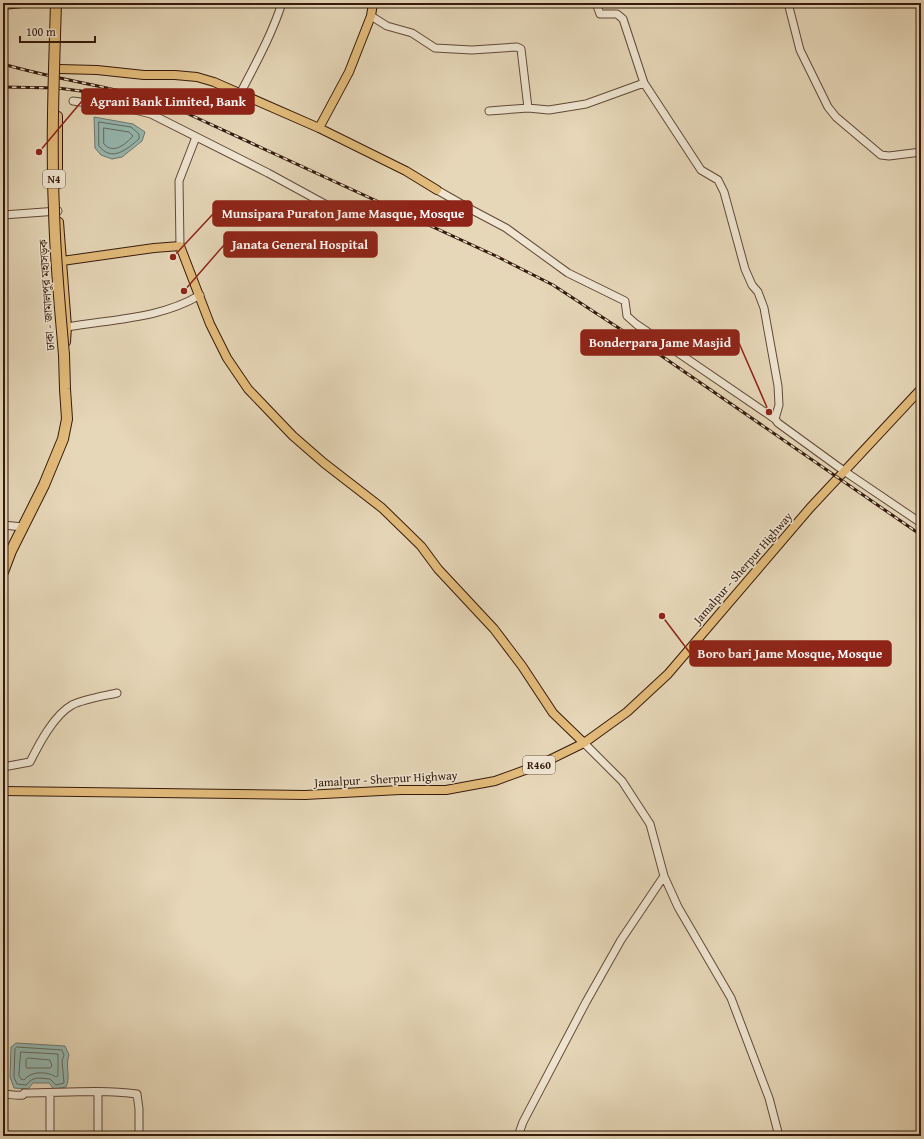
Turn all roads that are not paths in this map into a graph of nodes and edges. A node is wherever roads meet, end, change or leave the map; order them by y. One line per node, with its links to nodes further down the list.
1 (22, 3): 8 (main road)
2 (56, 3): 27 (highway, ঢাকা - জামালপুর মহাসড়ক / N4, bridge)
3 (60, 3): 10 (main road)
4 (282, 3): 12 (street)
5 (373, 3): 9 (main road)
6 (596, 3): 11 (street)
7 (788, 3): 18 (street)
8 (3, 5)
9 (371, 16): 14 (street); 16 (main road)
10 (59, 69): 12 (main road); 21 (main road)
11 (644, 83): 14 (street); 29 (street)
12 (241, 92): 16 (main road)
13 (73, 101): 17 (street)
14 (528, 108): 15 (street)
15 (489, 111)
16 (319, 128): 19 (main road)
17 (196, 137): 20 (street); 23 (street)
18 (921, 152)
19 (437, 190): 29 (street)
20 (334, 209)
21 (58, 211): 22 (street); 24 (main road)
22 (3, 216)
23 (180, 246): 24 (main road); 25 (main road)
24 (62, 262): 26 (main road)
25 (200, 296): 26 (street); 36 (main road)
26 (68, 328): 27 (main road)
27 (64, 355): 33 (highway, ঢাকা - জামালপুর মহাসড়ক / N4)
28 (921, 389): 30 (main road, Jamalpur - Sherpur Highway / R460)
29 (776, 419): 30 (street)
30 (844, 471): 31 (street); 36 (main road, Jamalpur - Sherpur Highway / R460)
31 (921, 523)
32 (3, 525): 33 (street)
33 (23, 527): 34 (highway, ঢাকা - জামালপুর মহাসড়ক / N4)
34 (3, 572)
35 (117, 693): 37 (street)
36 (584, 743): 38 (main road, Jamalpur - Sherpur Highway / R460); 39 (street)
37 (3, 767)
38 (3, 791)
39 (664, 876): 46 (street); 47 (street)
40 (50, 1093): 41 (street); 42 (street); 43 (street)
41 (98, 1093): 44 (street); 45 (street)
42 (3, 1094)
43 (50, 1136)
44 (98, 1136)
45 (139, 1136)
46 (518, 1136)
47 (779, 1136)

